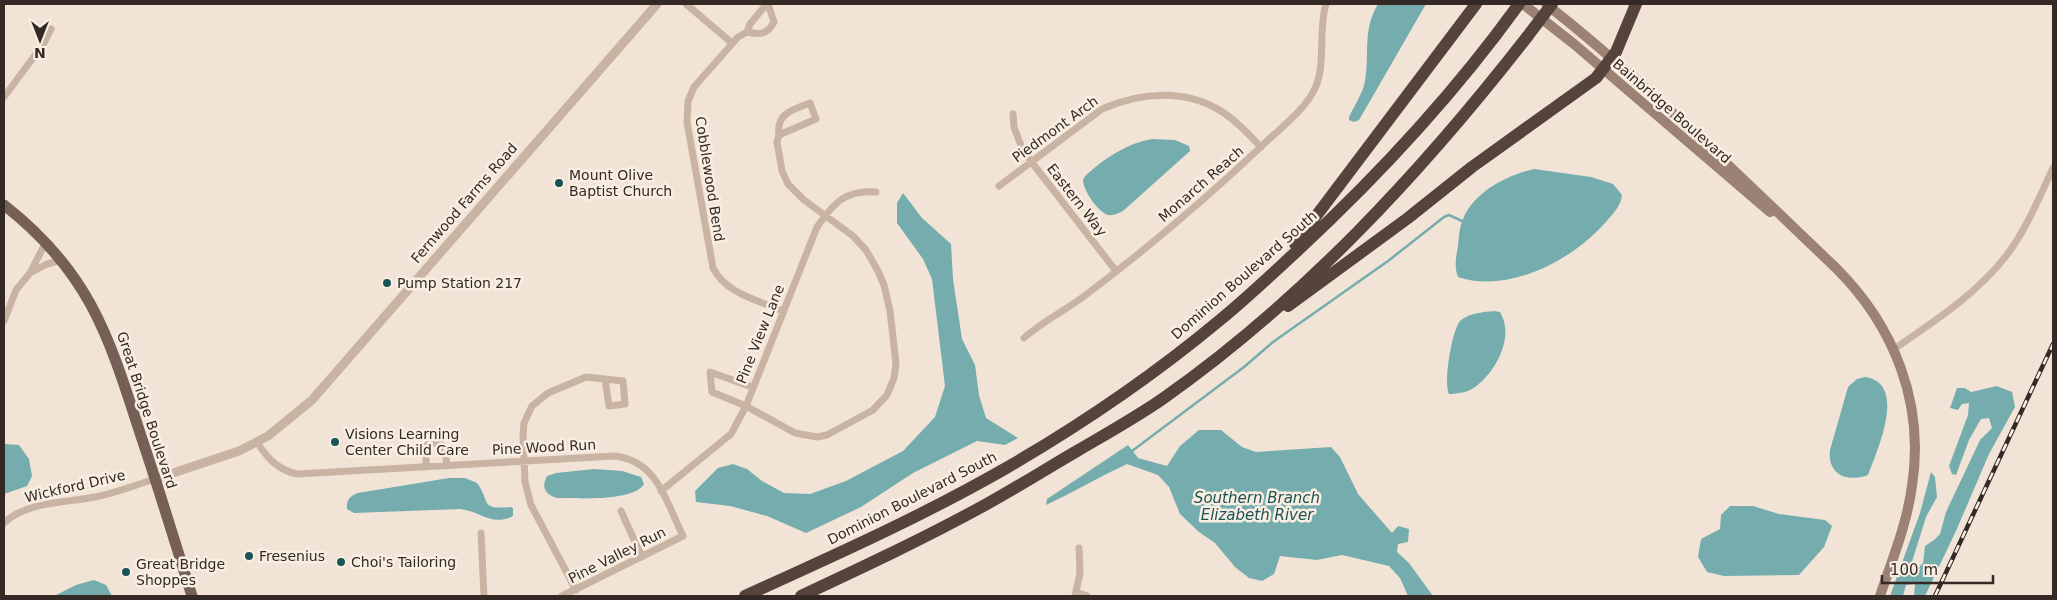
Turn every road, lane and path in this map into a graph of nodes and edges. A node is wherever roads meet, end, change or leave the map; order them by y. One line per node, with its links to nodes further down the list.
1 (657, 4): 38 (street, Fernwood Farms Road)
2 (686, 4): 11 (street)
3 (1326, 4): 17 (street, Monarch Reach)
4 (1476, 4): 29 (highway)
5 (1521, 4): 13 (main road, Bainbridge Boulevard); 29 (highway, Dominion Boulevard South)
6 (1546, 4): 12 (main road, Bainbridge Boulevard)
7 (1552, 4): 32 (highway, bridge)
8 (1636, 4): 12 (highway)
9 (51, 29): 14 (street)
10 (747, 32): 11 (street, Cobblewood Bend)
11 (732, 43): 30 (street, Cobblewood Bend)
12 (1613, 57): 13 (highway); 24 (main road, Bainbridge Boulevard)
13 (1604, 70): 24 (main road, Bainbridge Boulevard); 32 (highway)
14 (4, 98)
15 (1012, 114): 18 (street, Eastern Way)
16 (779, 135): 16 (street); 23 (street)
17 (1261, 147): 18 (street, Piedmont Arch); 27 (street, Monarch Reach)
18 (1031, 161): 20 (street, Piedmont Arch); 27 (street, Eastern Way)
19 (2053, 168): 34 (street)
20 (999, 186)
21 (876, 192): 23 (street, Pine View Lane)
22 (4, 205): 25 (main road, Great Bridge Boulevard)
23 (826, 215): 30 (street, Pine View Lane); 37 (street)
24 (1804, 238): 34 (main road, Bainbridge Boulevard)
25 (46, 242): 26 (main road, Great Bridge Boulevard); 28 (street)
26 (62, 260): 28 (street); 42 (main road, Great Bridge Boulevard)
27 (1116, 271): 33 (street, Monarch Reach)
28 (30, 273): 31 (street)
29 (1272, 274): 55 (highway, Dominion Boulevard South)
30 (783, 311): 36 (street, Pine View Lane)
31 (4, 321)
32 (1248, 333): 56 (highway)
33 (1024, 338)
34 (1894, 349): 58 (main road, Bainbridge Boulevard)
35 (605, 379): 39 (street)
36 (752, 387): 37 (street, Pine View Lane); 37 (street)
37 (746, 406): 43 (street, Pine View Lane)
38 (258, 442): 41 (street, Pine Wood Run); 42 (street, Fernwood Farms Road)
39 (524, 461): 40 (street, Pine Wood Run); 43 (street, Pine Wood Run); 50 (street)
40 (447, 466): 41 (street, Pine Wood Run); 41 (street)
41 (426, 467)
42 (155, 479): 45 (street, Wickford Drive); 52 (main road, Great Bridge Boulevard)
43 (661, 491): 47 (street, Pine Wood Run)
44 (621, 511): 49 (street)
45 (4, 523)
46 (481, 533): 53 (street)
47 (682, 536): 49 (street, Pine Valley Run)
48 (1079, 548): 51 (street)
49 (642, 557): 50 (street, Pine Valley Run)
50 (576, 590): 54 (street, Pine Valley Run)
51 (1075, 594): 57 (street)
52 (192, 596)
53 (484, 596)
54 (562, 596)
55 (745, 596)
56 (801, 596)
57 (1087, 596)
58 (1880, 596)

